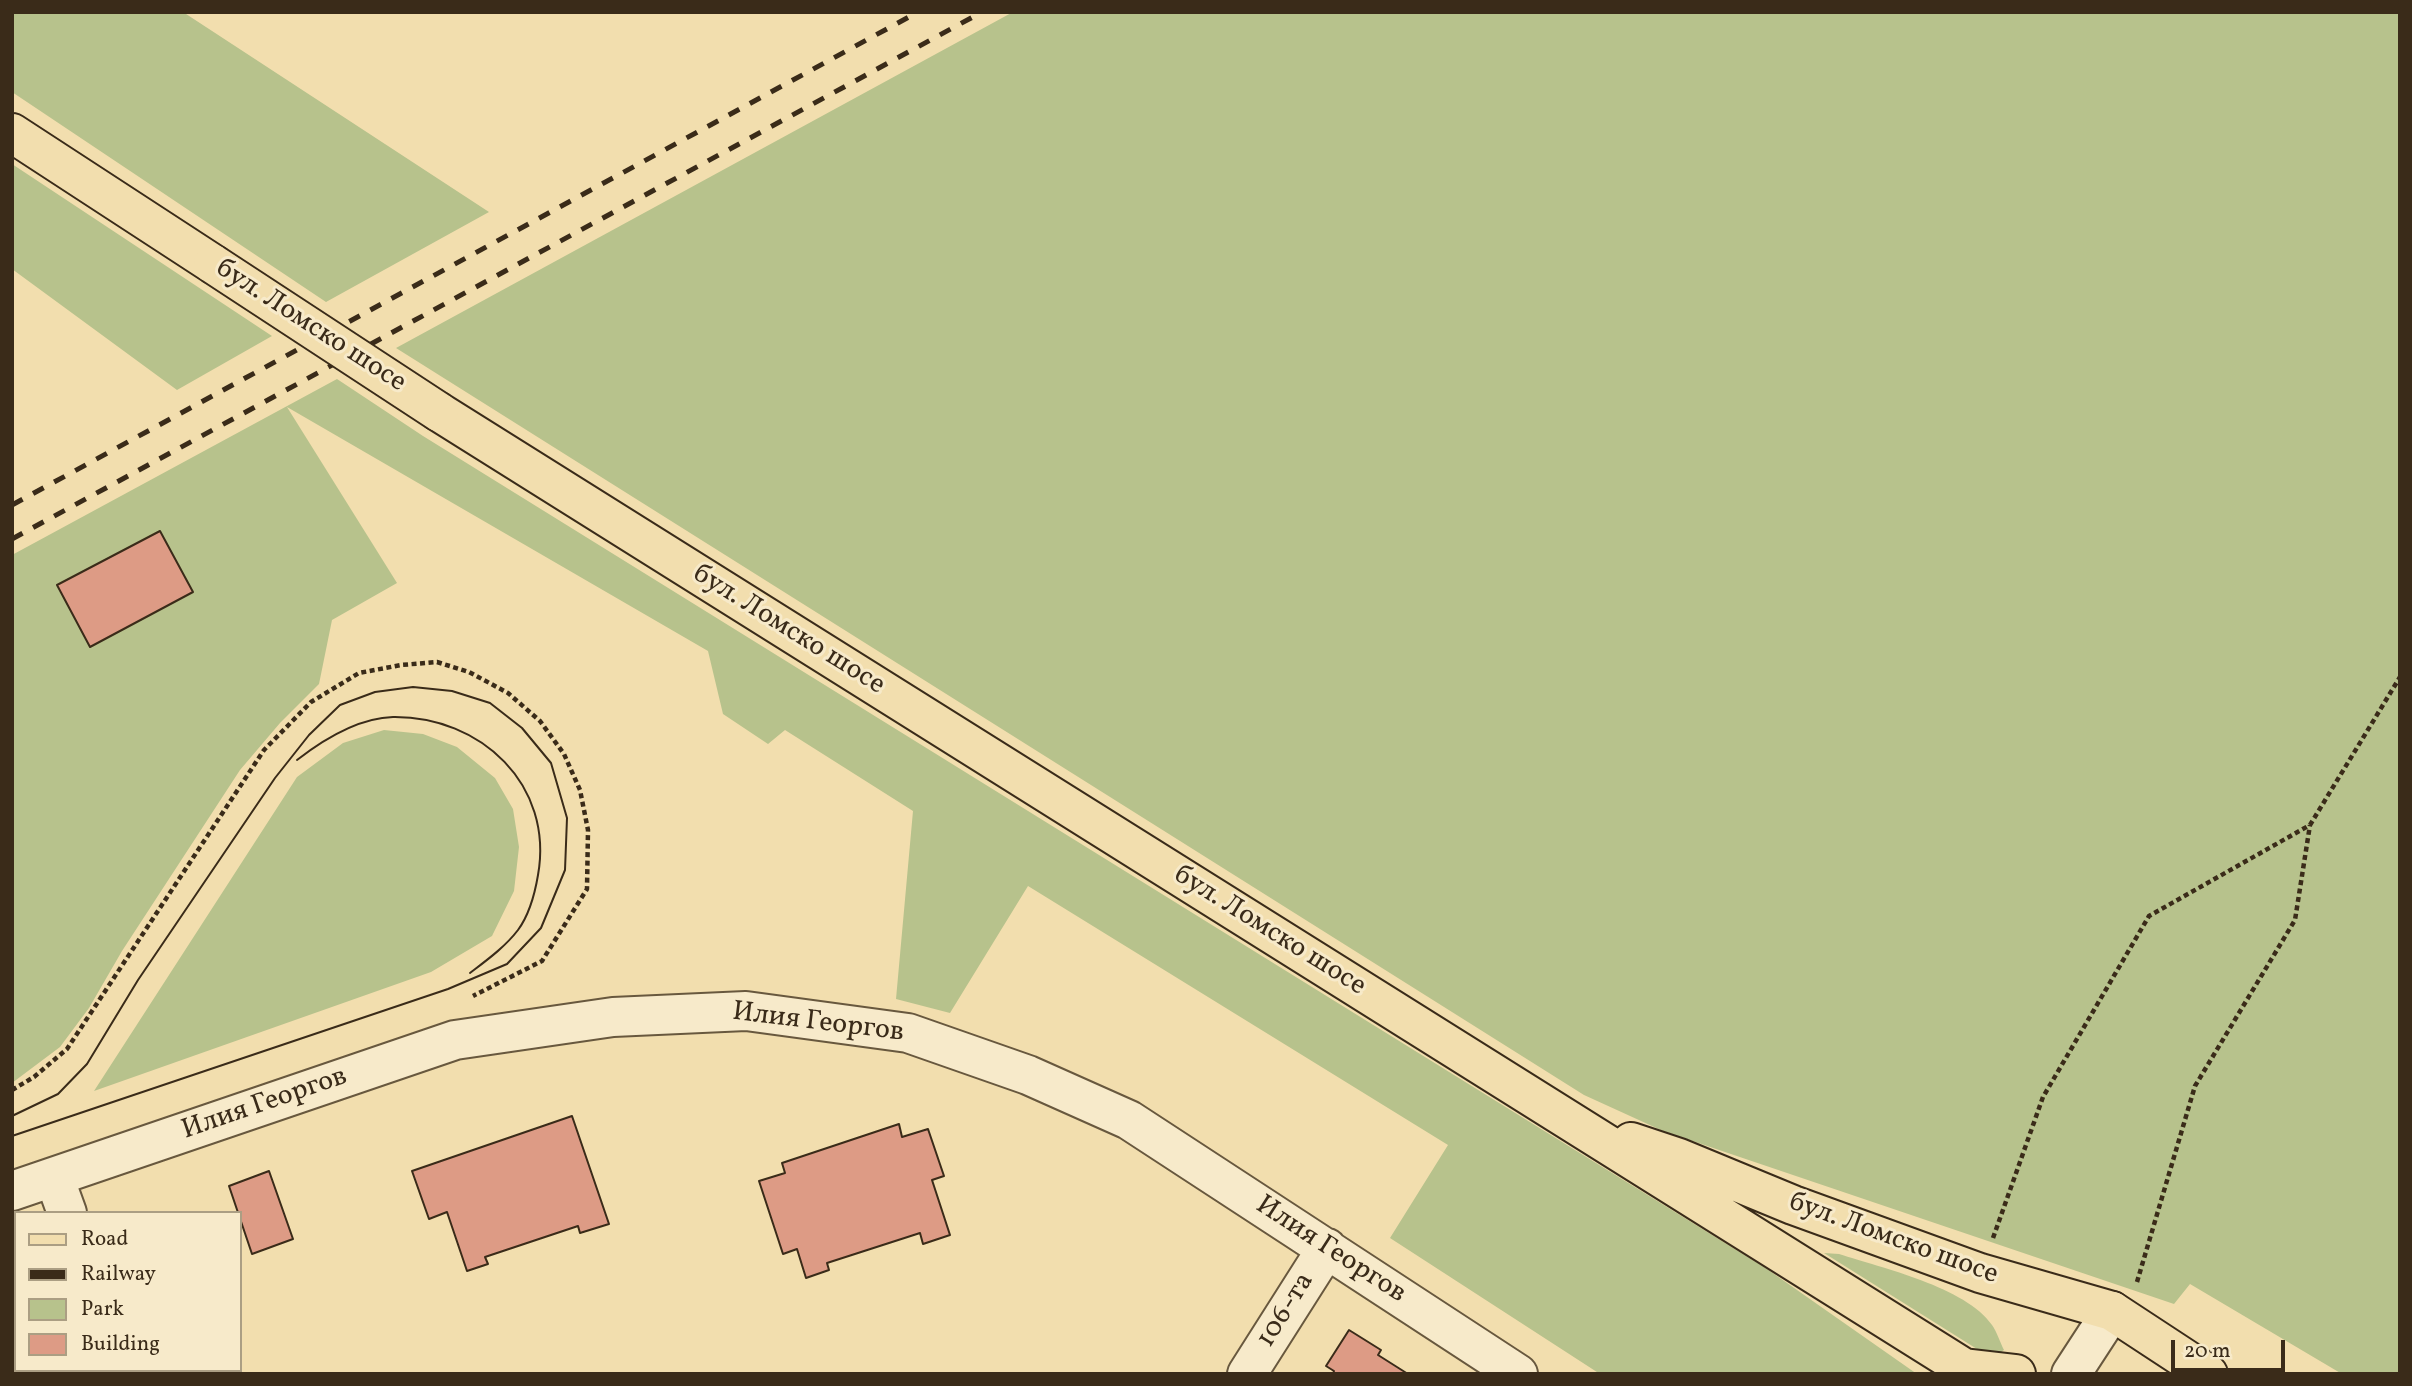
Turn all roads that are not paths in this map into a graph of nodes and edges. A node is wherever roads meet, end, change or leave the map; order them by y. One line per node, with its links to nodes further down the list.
1 (12, 133): 2 (main road, бул. Ломско шосе, bridge)
2 (1570, 1121): 7 (main road, бул. Ломско шосе); 10 (main road, бул. Ломско шосе)
3 (54, 1177): 4 (street, Илия Георгов); 5 (street); 6 (street, Илия Георгов)
4 (12, 1191)
5 (65, 1211)
6 (1327, 1248): 8 (street, 106-та); 9 (street, Илия Георгов)
7 (2112, 1311): 11 (street); 12 (main road, бул. Ломско шосе)
8 (1247, 1374)
9 (1518, 1374)
10 (2015, 1374)
11 (2071, 1374)
12 (2208, 1374)

